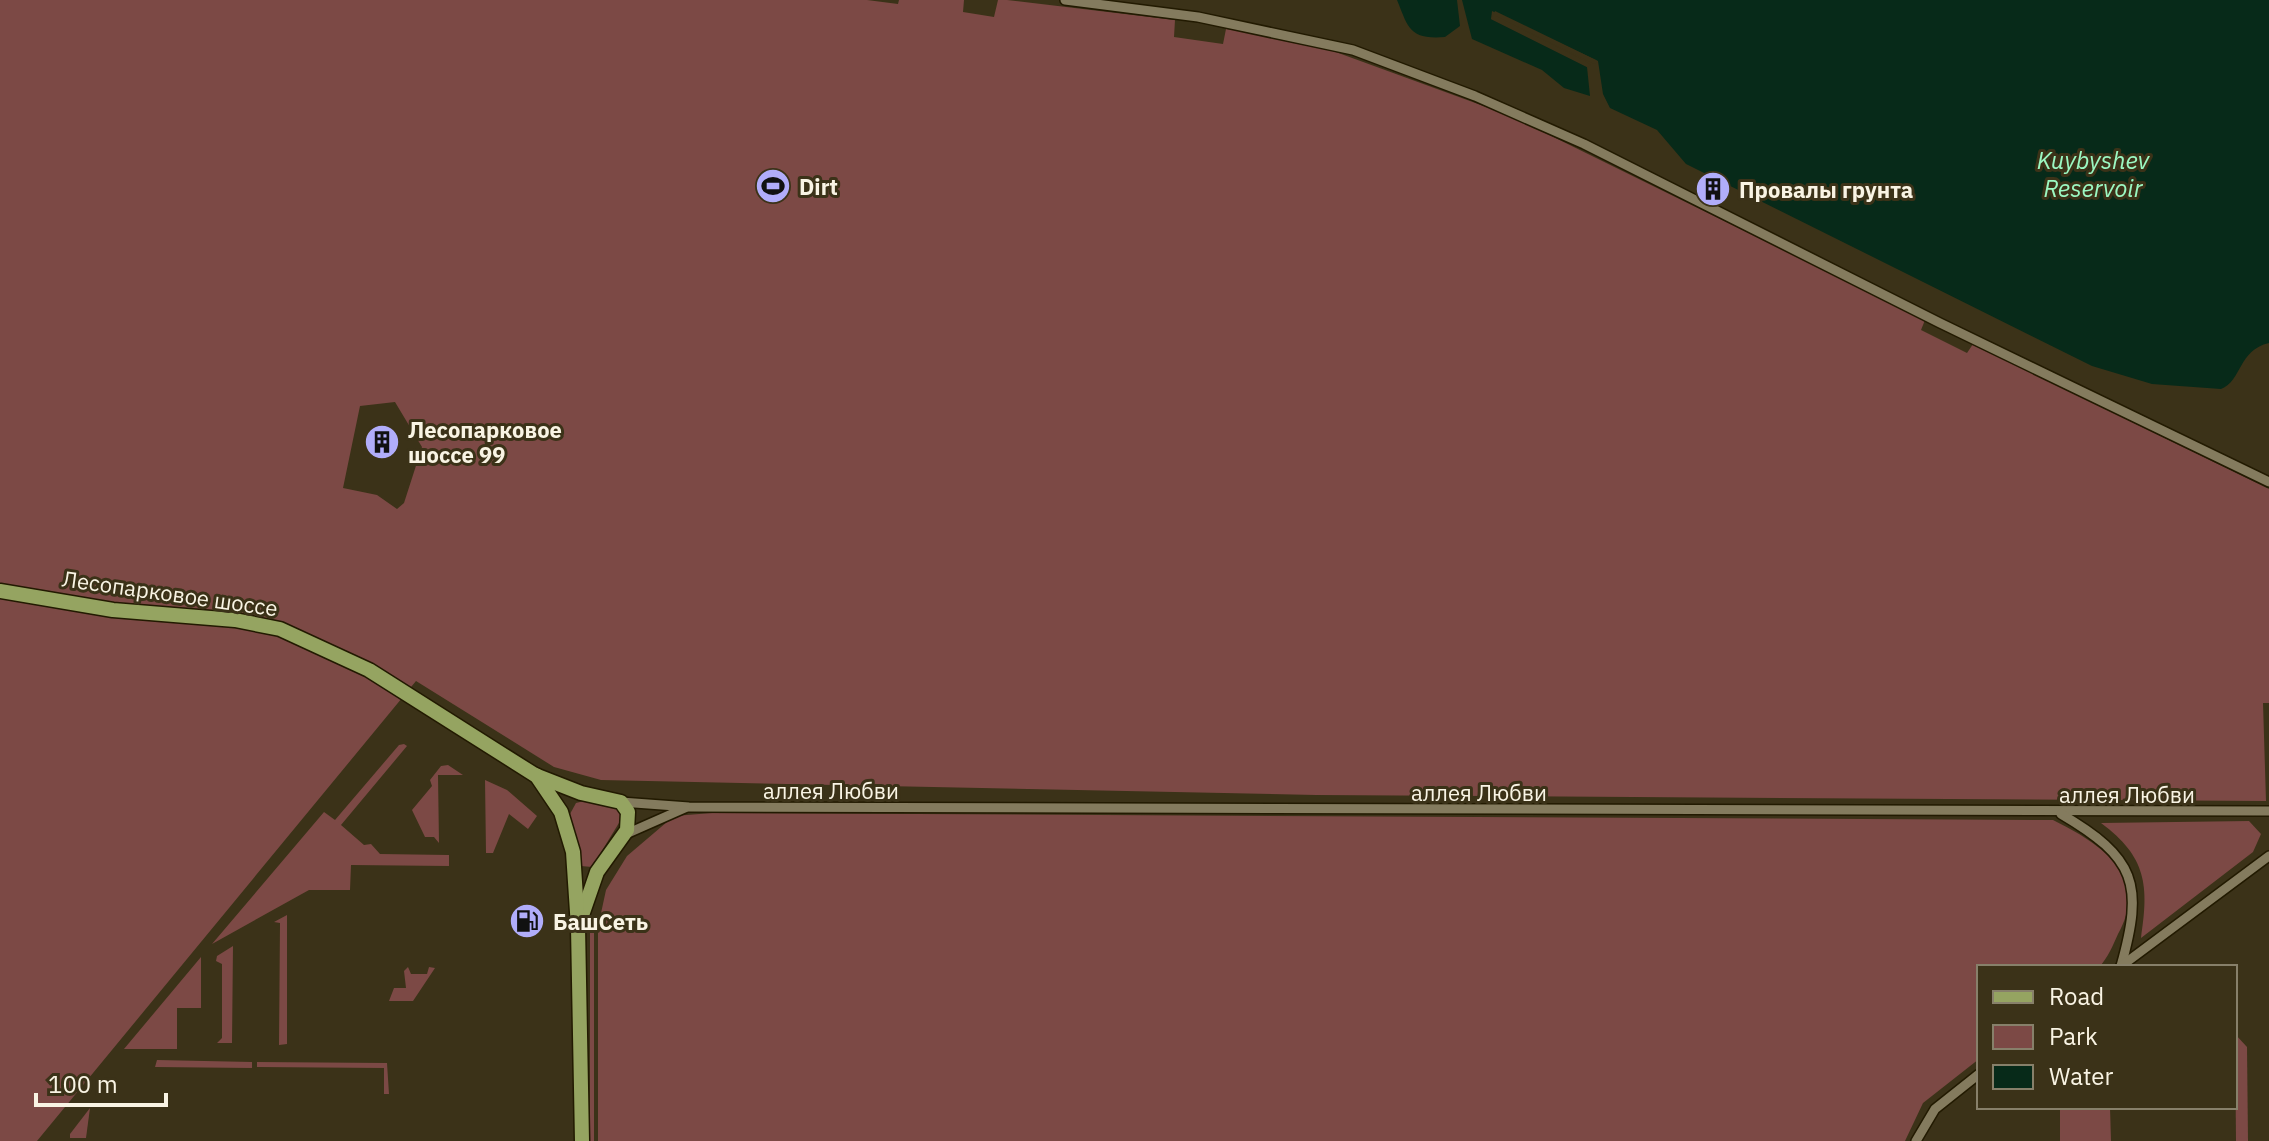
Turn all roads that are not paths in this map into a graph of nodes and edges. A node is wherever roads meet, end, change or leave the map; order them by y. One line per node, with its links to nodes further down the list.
1 (1065, 0): 2 (street)
2 (2269, 482)
3 (0, 591): 4 (main road, Лесопарковое шоссе)
4 (535, 775): 5 (main road, Лесопарковое шоссе); 9 (main road, Лесопарковое шоссе)
5 (581, 793): 6 (main road, Лесопарковое шоссе); 9 (main road)
6 (621, 802): 7 (street, аллея Любви); 11 (main road)
7 (689, 807): 10 (street, аллея Любви); 11 (street, аллея Любви)
8 (2269, 811): 10 (street, аллея Любви)
9 (561, 812): 13 (main road, Лесопарковое шоссе)
10 (2058, 813): 16 (street)
11 (623, 836): 14 (main road)
12 (2269, 856): 17 (street)
13 (574, 866): 14 (main road); 15 (main road, Лесопарковое шоссе)
14 (597, 872): 15 (main road)
15 (578, 927): 19 (main road, Лесопарковое шоссе)
16 (2121, 965)
17 (2124, 965)
18 (1977, 1076): 20 (street)
19 (582, 1141)
20 (1916, 1141)

